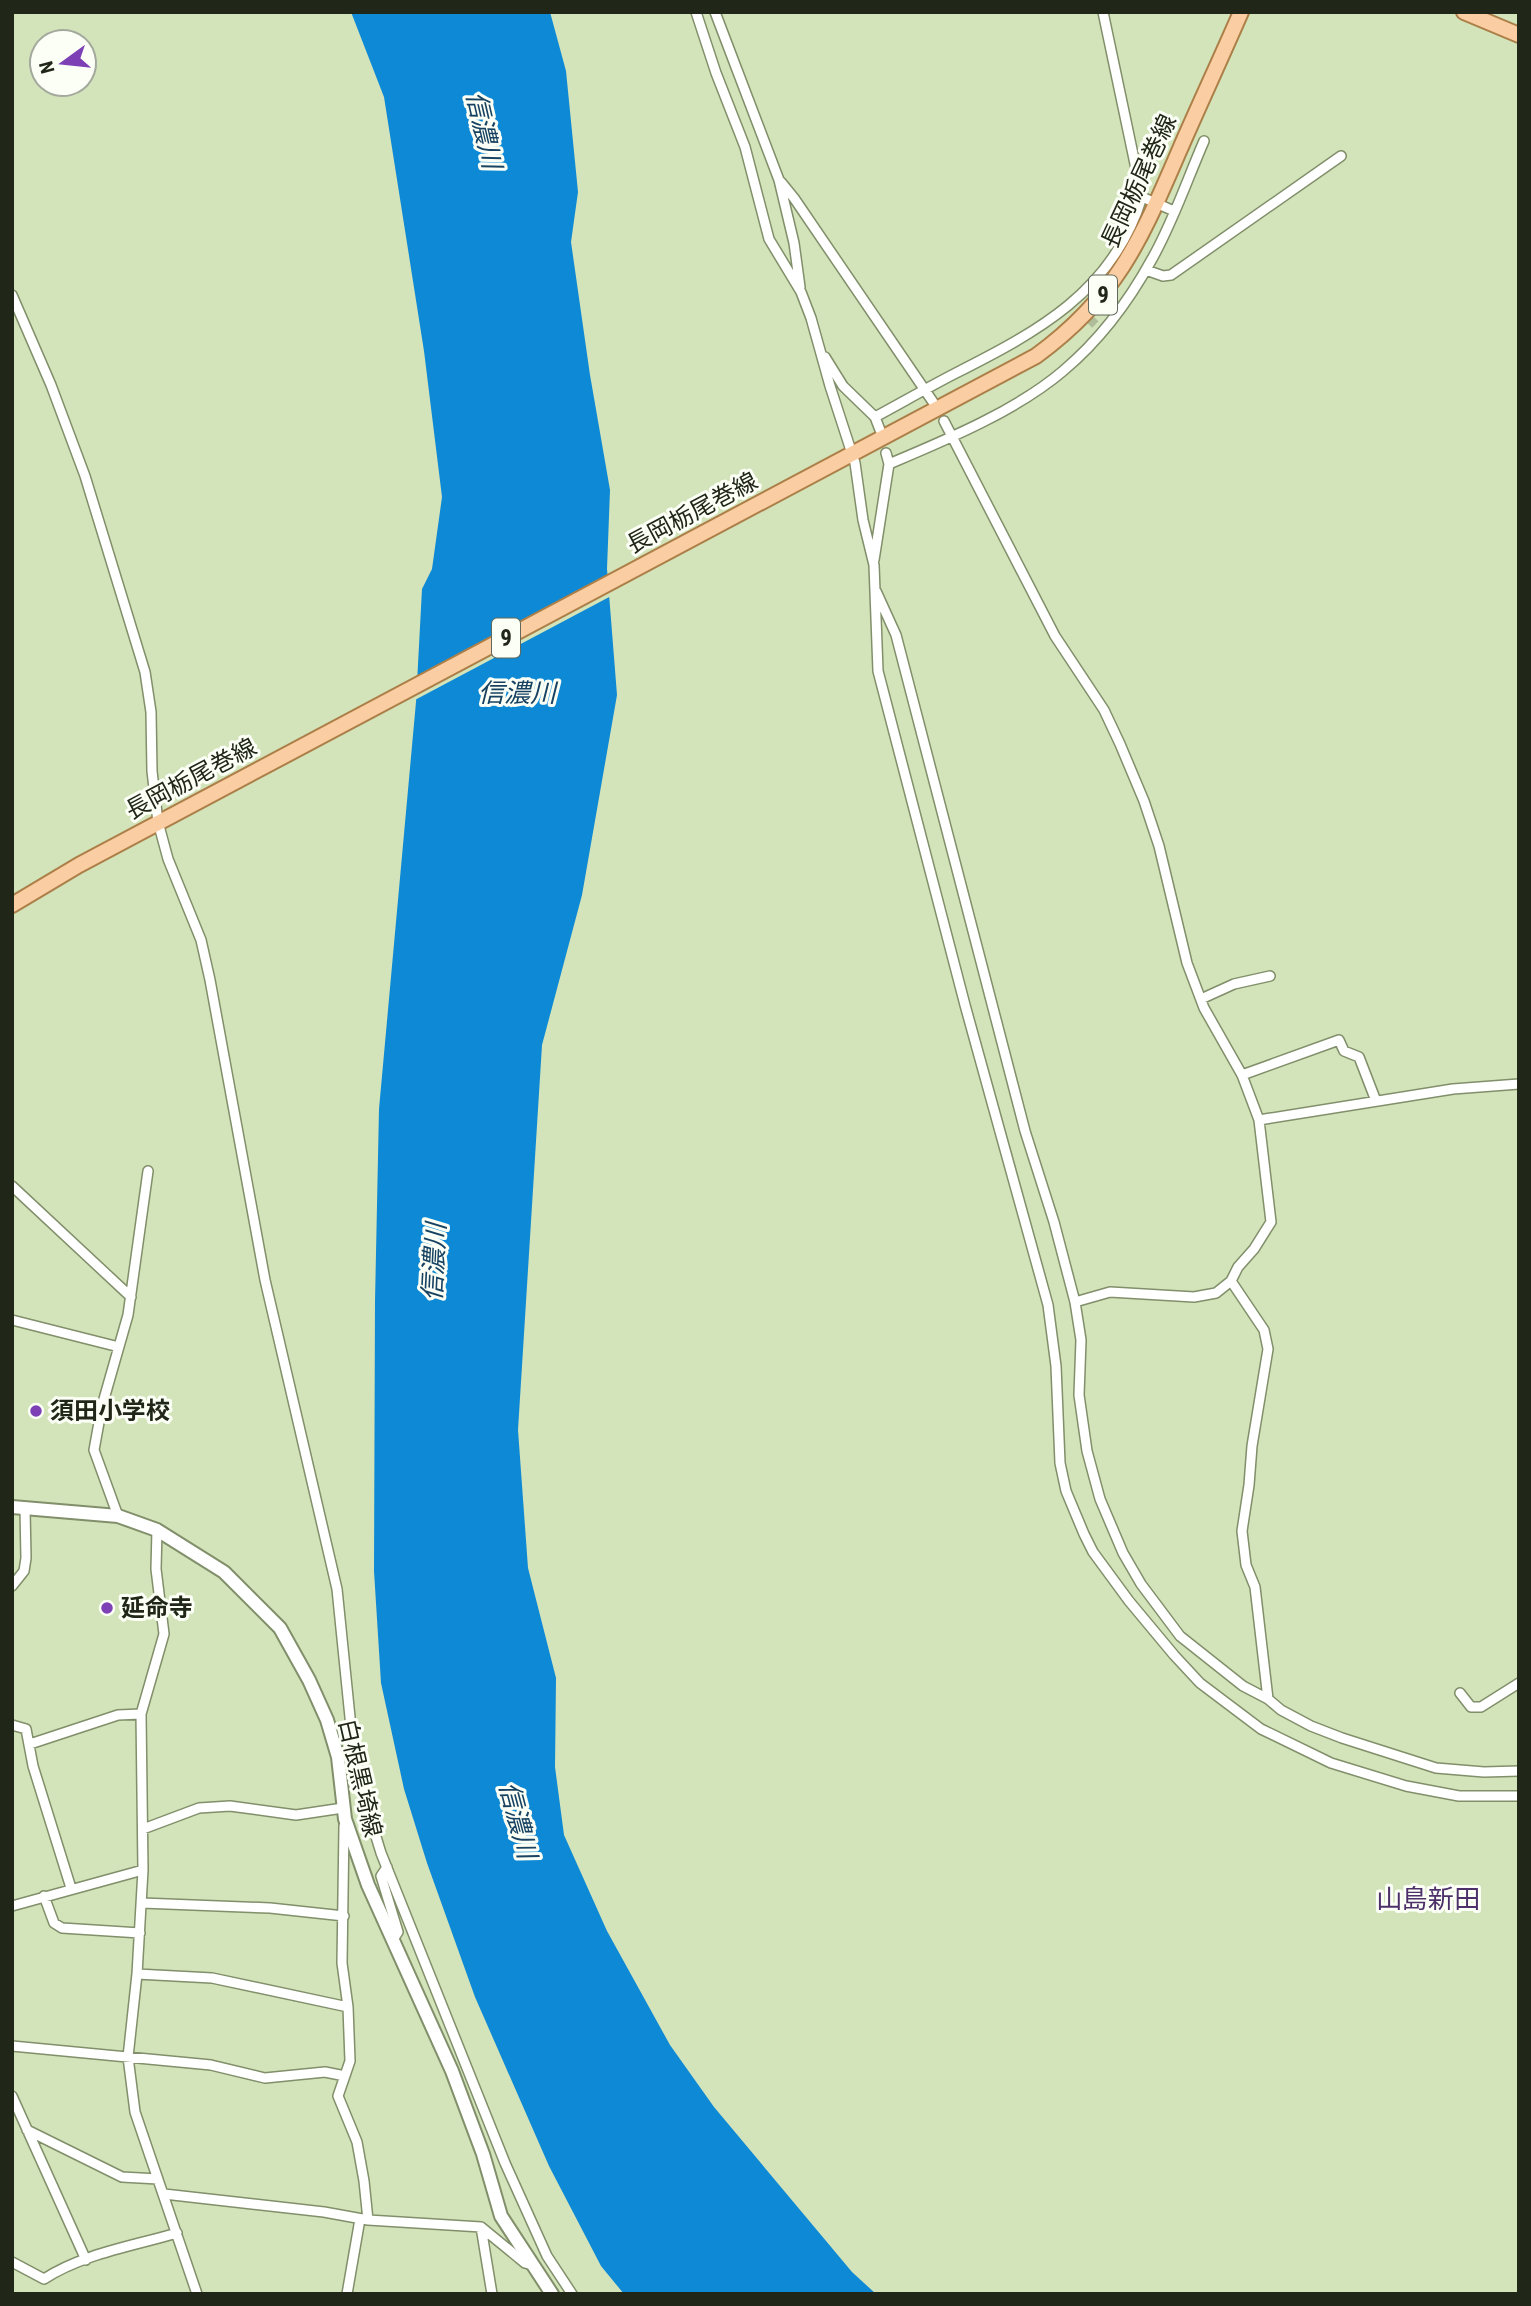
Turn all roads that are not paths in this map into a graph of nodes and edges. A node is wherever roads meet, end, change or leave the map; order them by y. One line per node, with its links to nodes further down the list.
1 (696, 12): 14 (street)
2 (715, 12): 9 (street)
3 (1103, 12): 10 (street)
4 (1241, 12): 11 (main road, 長岡栃尾巻線 / 9)
5 (1464, 12): 6 (main road)
6 (1519, 35)
7 (1204, 141): 12 (street)
8 (1342, 156): 13 (street)
9 (779, 180): 14 (street); 17 (street)
10 (1142, 197): 11 (street); 17 (street)
11 (1156, 203): 12 (street); 24 (main road, 長岡栃尾巻線 / 9)
12 (1174, 211): 13 (street)
13 (1146, 270): 22 (street)
14 (801, 292): 16 (street)
15 (12, 295): 28 (street)
16 (818, 346): 19 (street); 24 (street)
17 (926, 389): 18 (street); 19 (street)
18 (933, 402)
19 (875, 417): 21 (street)
20 (944, 421): 22 (street)
21 (880, 430)
22 (951, 438): 25 (street); 31 (street)
23 (886, 453): 25 (street)
24 (853, 454): 26 (street); 28 (main road, 長岡栃尾巻線 / 9)
25 (889, 464): 26 (street)
26 (874, 565): 27 (street)
27 (874, 586): 40 (street); 54 (street)
28 (158, 822): 29 (main road, 長岡栃尾巻線 / 9); 57 (street)
29 (12, 905)
30 (1270, 976): 31 (street)
31 (1201, 999): 32 (street)
32 (1242, 1075): 34 (street); 35 (street)
33 (1519, 1084): 34 (street)
34 (1376, 1101): 35 (street)
35 (1259, 1121): 38 (street)
36 (148, 1171): 39 (street)
37 (12, 1186): 39 (street)
38 (1231, 1281): 40 (street); 49 (street)
39 (131, 1297): 42 (street)
40 (1075, 1302): 49 (street)
41 (12, 1320): 42 (street)
42 (118, 1347): 44 (street)
43 (19, 1508): 44 (main road, 白根黒埼線); 46 (street)
44 (118, 1516): 45 (main road, 白根黒埼線)
45 (157, 1530): 50 (street); 55 (main road, 白根黒埼線)
46 (12, 1586)
47 (1519, 1683): 48 (street)
48 (1460, 1693)
49 (1268, 1699): 53 (street)
50 (141, 1714): 52 (street); 56 (street)
51 (12, 1725): 52 (street)
52 (30, 1744): 59 (street)
53 (1519, 1771)
54 (1519, 1796)
55 (344, 1814): 56 (street); 63 (street); 65 (main road, 白根黒埼線)
56 (143, 1829): 58 (street)
57 (387, 1867): 65 (street); 86 (street)
58 (143, 1870): 59 (street); 61 (street)
59 (71, 1888): 60 (street)
60 (44, 1896): 62 (street); 64 (street)
61 (142, 1903): 63 (street); 64 (street)
62 (12, 1906)
63 (344, 1916): 67 (street)
64 (140, 1933): 66 (street)
65 (392, 1941): 81 (main road, 白根黒埼線)
66 (137, 1973): 67 (street); 69 (street)
67 (348, 2007): 70 (street)
68 (12, 2046): 69 (street)
69 (128, 2057): 70 (street); 74 (street)
70 (345, 2076): 76 (street)
71 (12, 2096): 72 (street)
72 (15, 2108): 73 (street)
73 (27, 2130): 74 (street); 79 (street)
74 (158, 2179): 75 (street)
75 (164, 2194): 76 (street); 78 (street)
76 (364, 2219): 77 (street); 83 (street)
77 (481, 2227): 81 (street); 84 (street)
78 (177, 2233): 79 (street); 82 (street)
79 (86, 2260): 80 (street)
80 (12, 2262)
81 (534, 2266): 85 (main road, 白根黒埼線)
82 (197, 2294)
83 (347, 2294)
84 (492, 2294)
85 (552, 2294)
86 (572, 2294)

